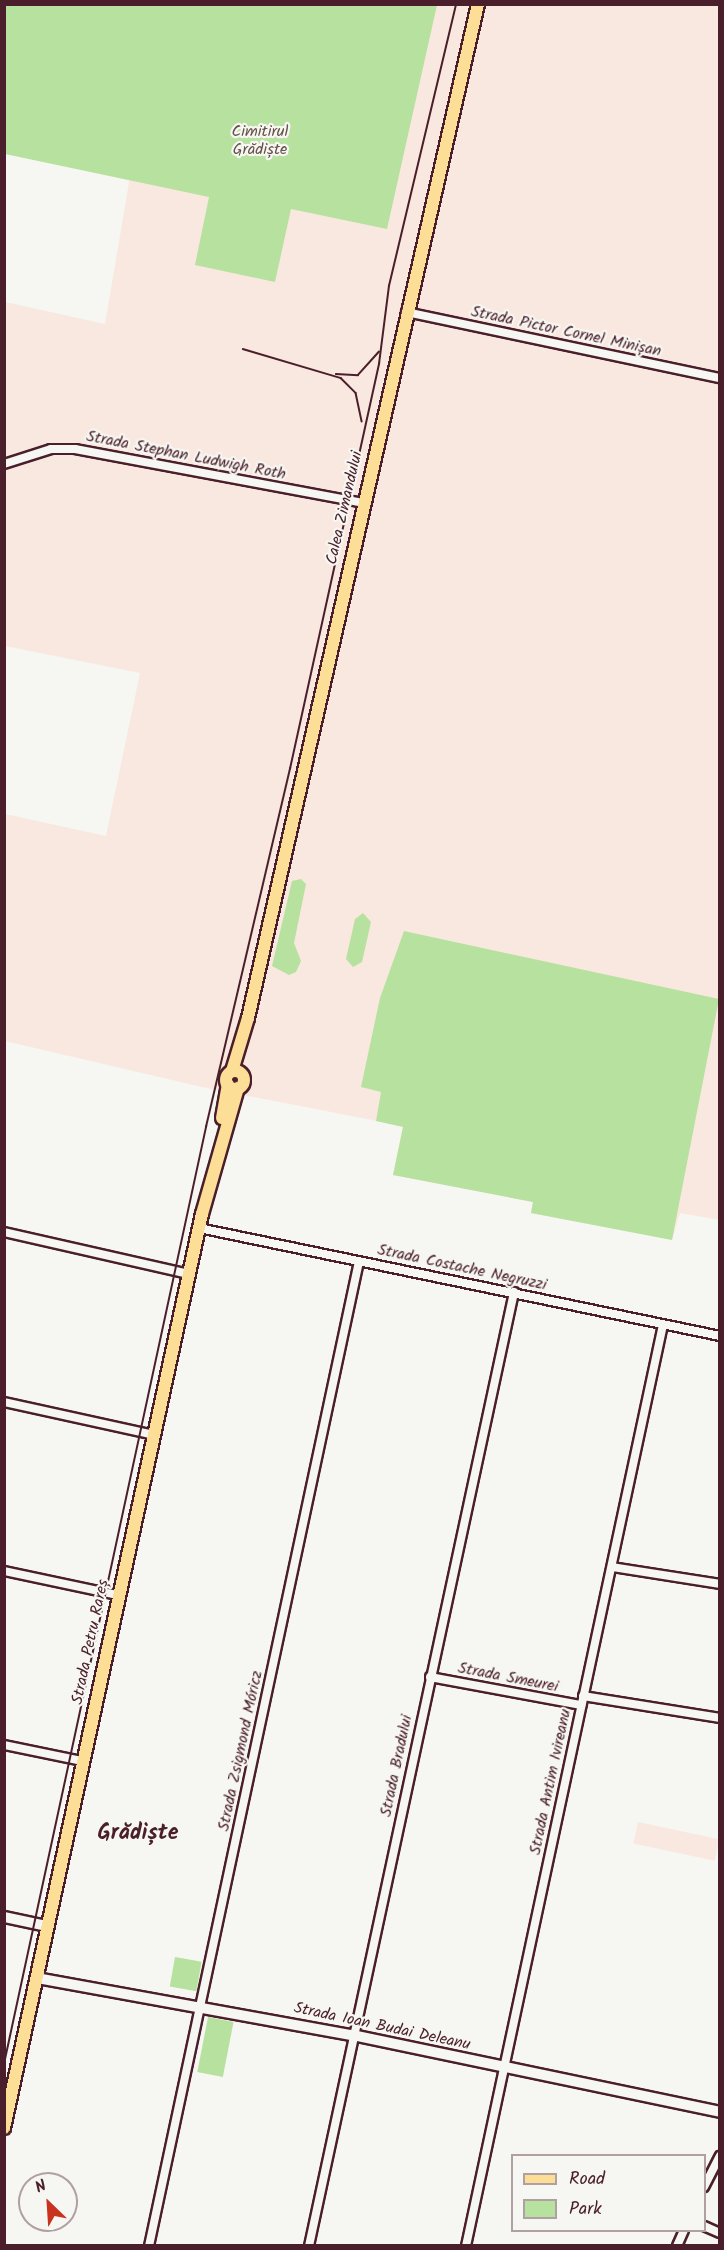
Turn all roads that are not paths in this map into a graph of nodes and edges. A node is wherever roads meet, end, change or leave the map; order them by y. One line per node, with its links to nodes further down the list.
1 (478, 4): 2 (main road, Calea Zimandului)
2 (406, 312): 3 (street, Strada Pictor Cornel Minișan); 5 (main road, Calea Zimandului)
3 (720, 378)
4 (4, 464): 5 (street, Strada Stephan Ludwigh Roth)
5 (363, 503): 6 (main road, Calea Zimandului)
6 (215, 1163): 7 (main road, Strada Petru Rareș)
7 (199, 1228): 9 (street, Strada Costache Negruzzi); 10 (main road, Strada Petru Rareș)
8 (4, 1232): 10 (street)
9 (359, 1261): 11 (street, Strada Costache Negruzzi); 28 (street, Strada Zsigmond Móricz)
10 (189, 1274): 15 (main road, Strada Petru Rareș)
11 (514, 1292): 12 (street, Strada Costache Negruzzi); 20 (street, Strada Bradului)
12 (663, 1324): 13 (street, Strada Costache Negruzzi); 16 (street, Strada Antim Ivireanu)
13 (720, 1336)
14 (4, 1402): 15 (street)
15 (154, 1435): 19 (main road, Strada Petru Rareș)
16 (612, 1567): 18 (street); 21 (street, Strada Antim Ivireanu)
17 (4, 1571): 19 (street)
18 (720, 1584)
19 (117, 1595): 24 (main road, Strada Petru Rareș)
20 (430, 1677): 21 (street, Strada Smeurei); 29 (street, Strada Bradului)
21 (582, 1701): 22 (street, Strada Smeurei); 30 (street, Strada Antim Ivireanu)
22 (720, 1718)
23 (4, 1745): 24 (street)
24 (82, 1761): 26 (main road, Strada Petru Rareș)
25 (4, 1917): 26 (street)
26 (47, 1926): 27 (main road, Strada Petru Rareș)
27 (37, 1978): 28 (street, Strada Ioan Budai Deleanu); 31 (main road, Strada Petru Rareș)
28 (200, 2006): 29 (street, Strada Ioan Budai Deleanu); 39 (street, Strada Zsigmond Móricz)
29 (352, 2035): 30 (street, Strada Ioan Budai Deleanu); 40 (street, Strada Bradului)
30 (504, 2067): 32 (street, Strada Ioan Budai Deleanu); 41 (street, Strada Antim Ivireanu)
31 (9, 2088): 33 (main road, Strada Petru Rareș)
32 (720, 2112)
33 (4, 2128)
34 (720, 2156): 35 (street)
35 (706, 2185)
36 (706, 2227): 38 (street)
37 (683, 2232): 42 (street)
38 (720, 2234)
39 (149, 2246)
40 (309, 2246)
41 (466, 2246)
42 (677, 2246)

